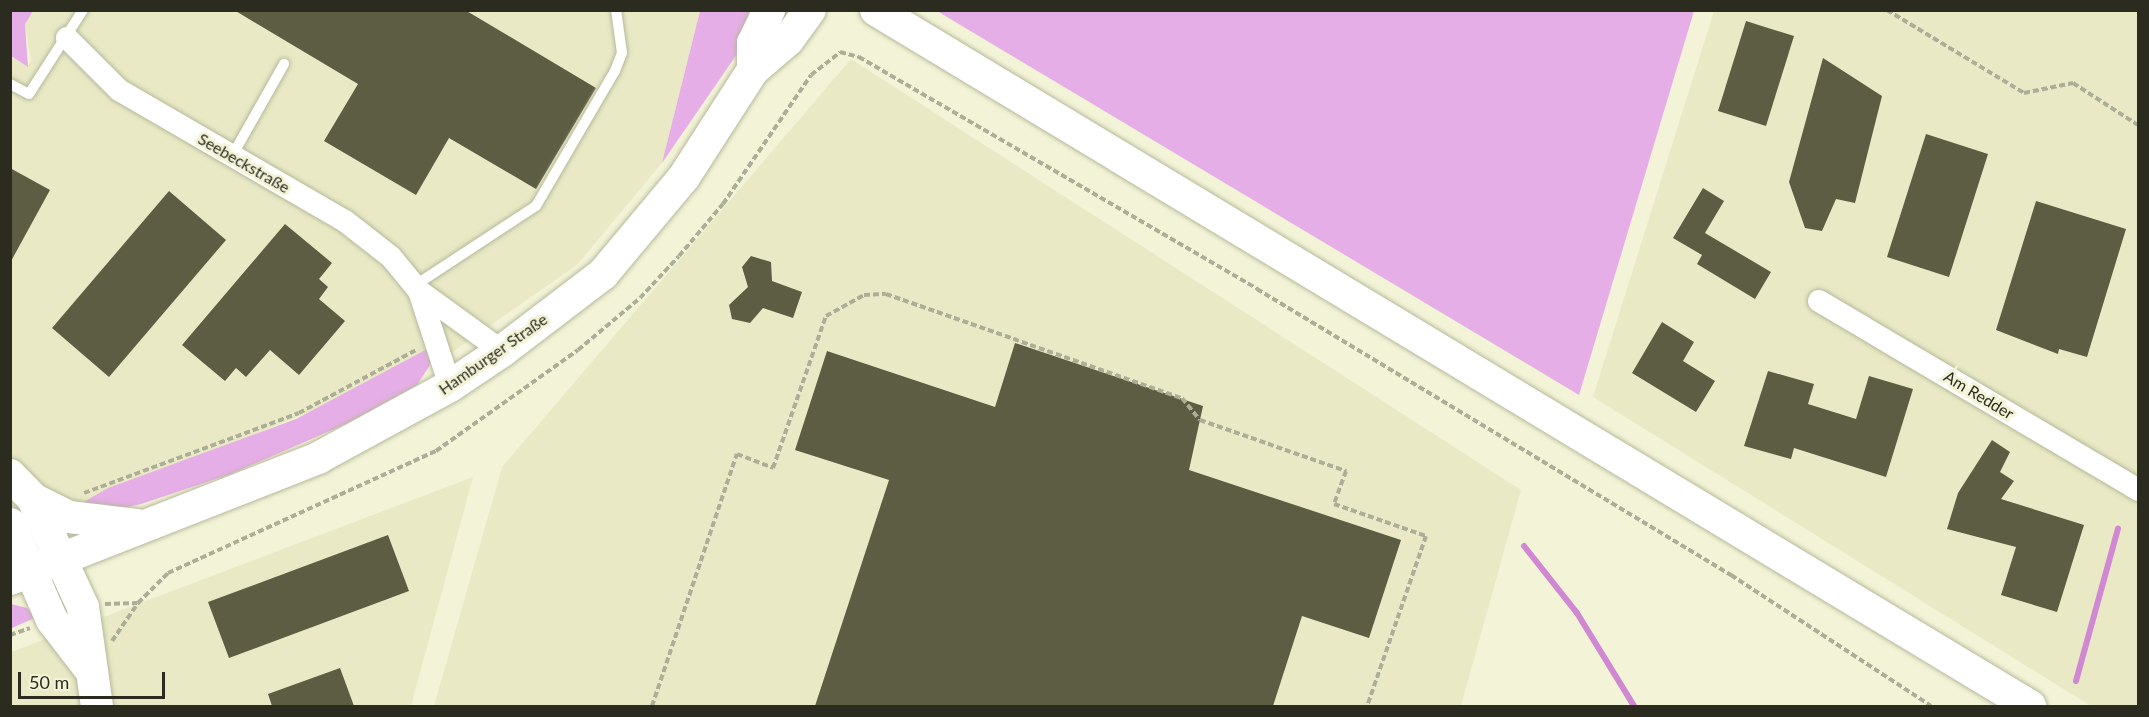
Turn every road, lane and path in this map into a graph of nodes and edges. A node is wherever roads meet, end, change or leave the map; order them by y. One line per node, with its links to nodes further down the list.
1 (83, 10): 7 (lane)
2 (616, 10): 13 (lane)
3 (810, 10): 9 (main road, Hamburger Straße)
4 (876, 10): 31 (main road)
5 (1887, 10): 11 (path)
6 (766, 13): 9 (main road)
7 (67, 38): 10 (lane); 12 (street, Seebeckstraße)
8 (284, 64): 12 (lane)
9 (753, 70): 16 (main road, Hamburger Straße)
10 (10, 84)
11 (2139, 125)
12 (232, 156): 13 (street, Seebeckstraße)
13 (416, 289): 16 (street, Seebeckstraße); 17 (street, Seebeckstraße)
14 (1819, 301): 19 (street, Am Redder)
15 (428, 343): 20 (path)
16 (502, 351): 17 (main road, Hamburger Straße)
17 (450, 387): 23 (main road, Hamburger Straße)
18 (10, 475): 21 (main road)
19 (2139, 490)
20 (77, 495)
21 (33, 499): 23 (main road, Hamburger Straße); 24 (main road)
22 (10, 524): 25 (main road)
23 (145, 526): 24 (main road, Hamburger Straße)
24 (62, 558): 25 (main road, Hamburger Straße); 26 (main road)
25 (20, 575): 26 (main road)
26 (92, 672): 27 (main road); 30 (path)
27 (97, 706)
28 (652, 706): 29 (path)
29 (1367, 706)
30 (1931, 706)
31 (2030, 706)

